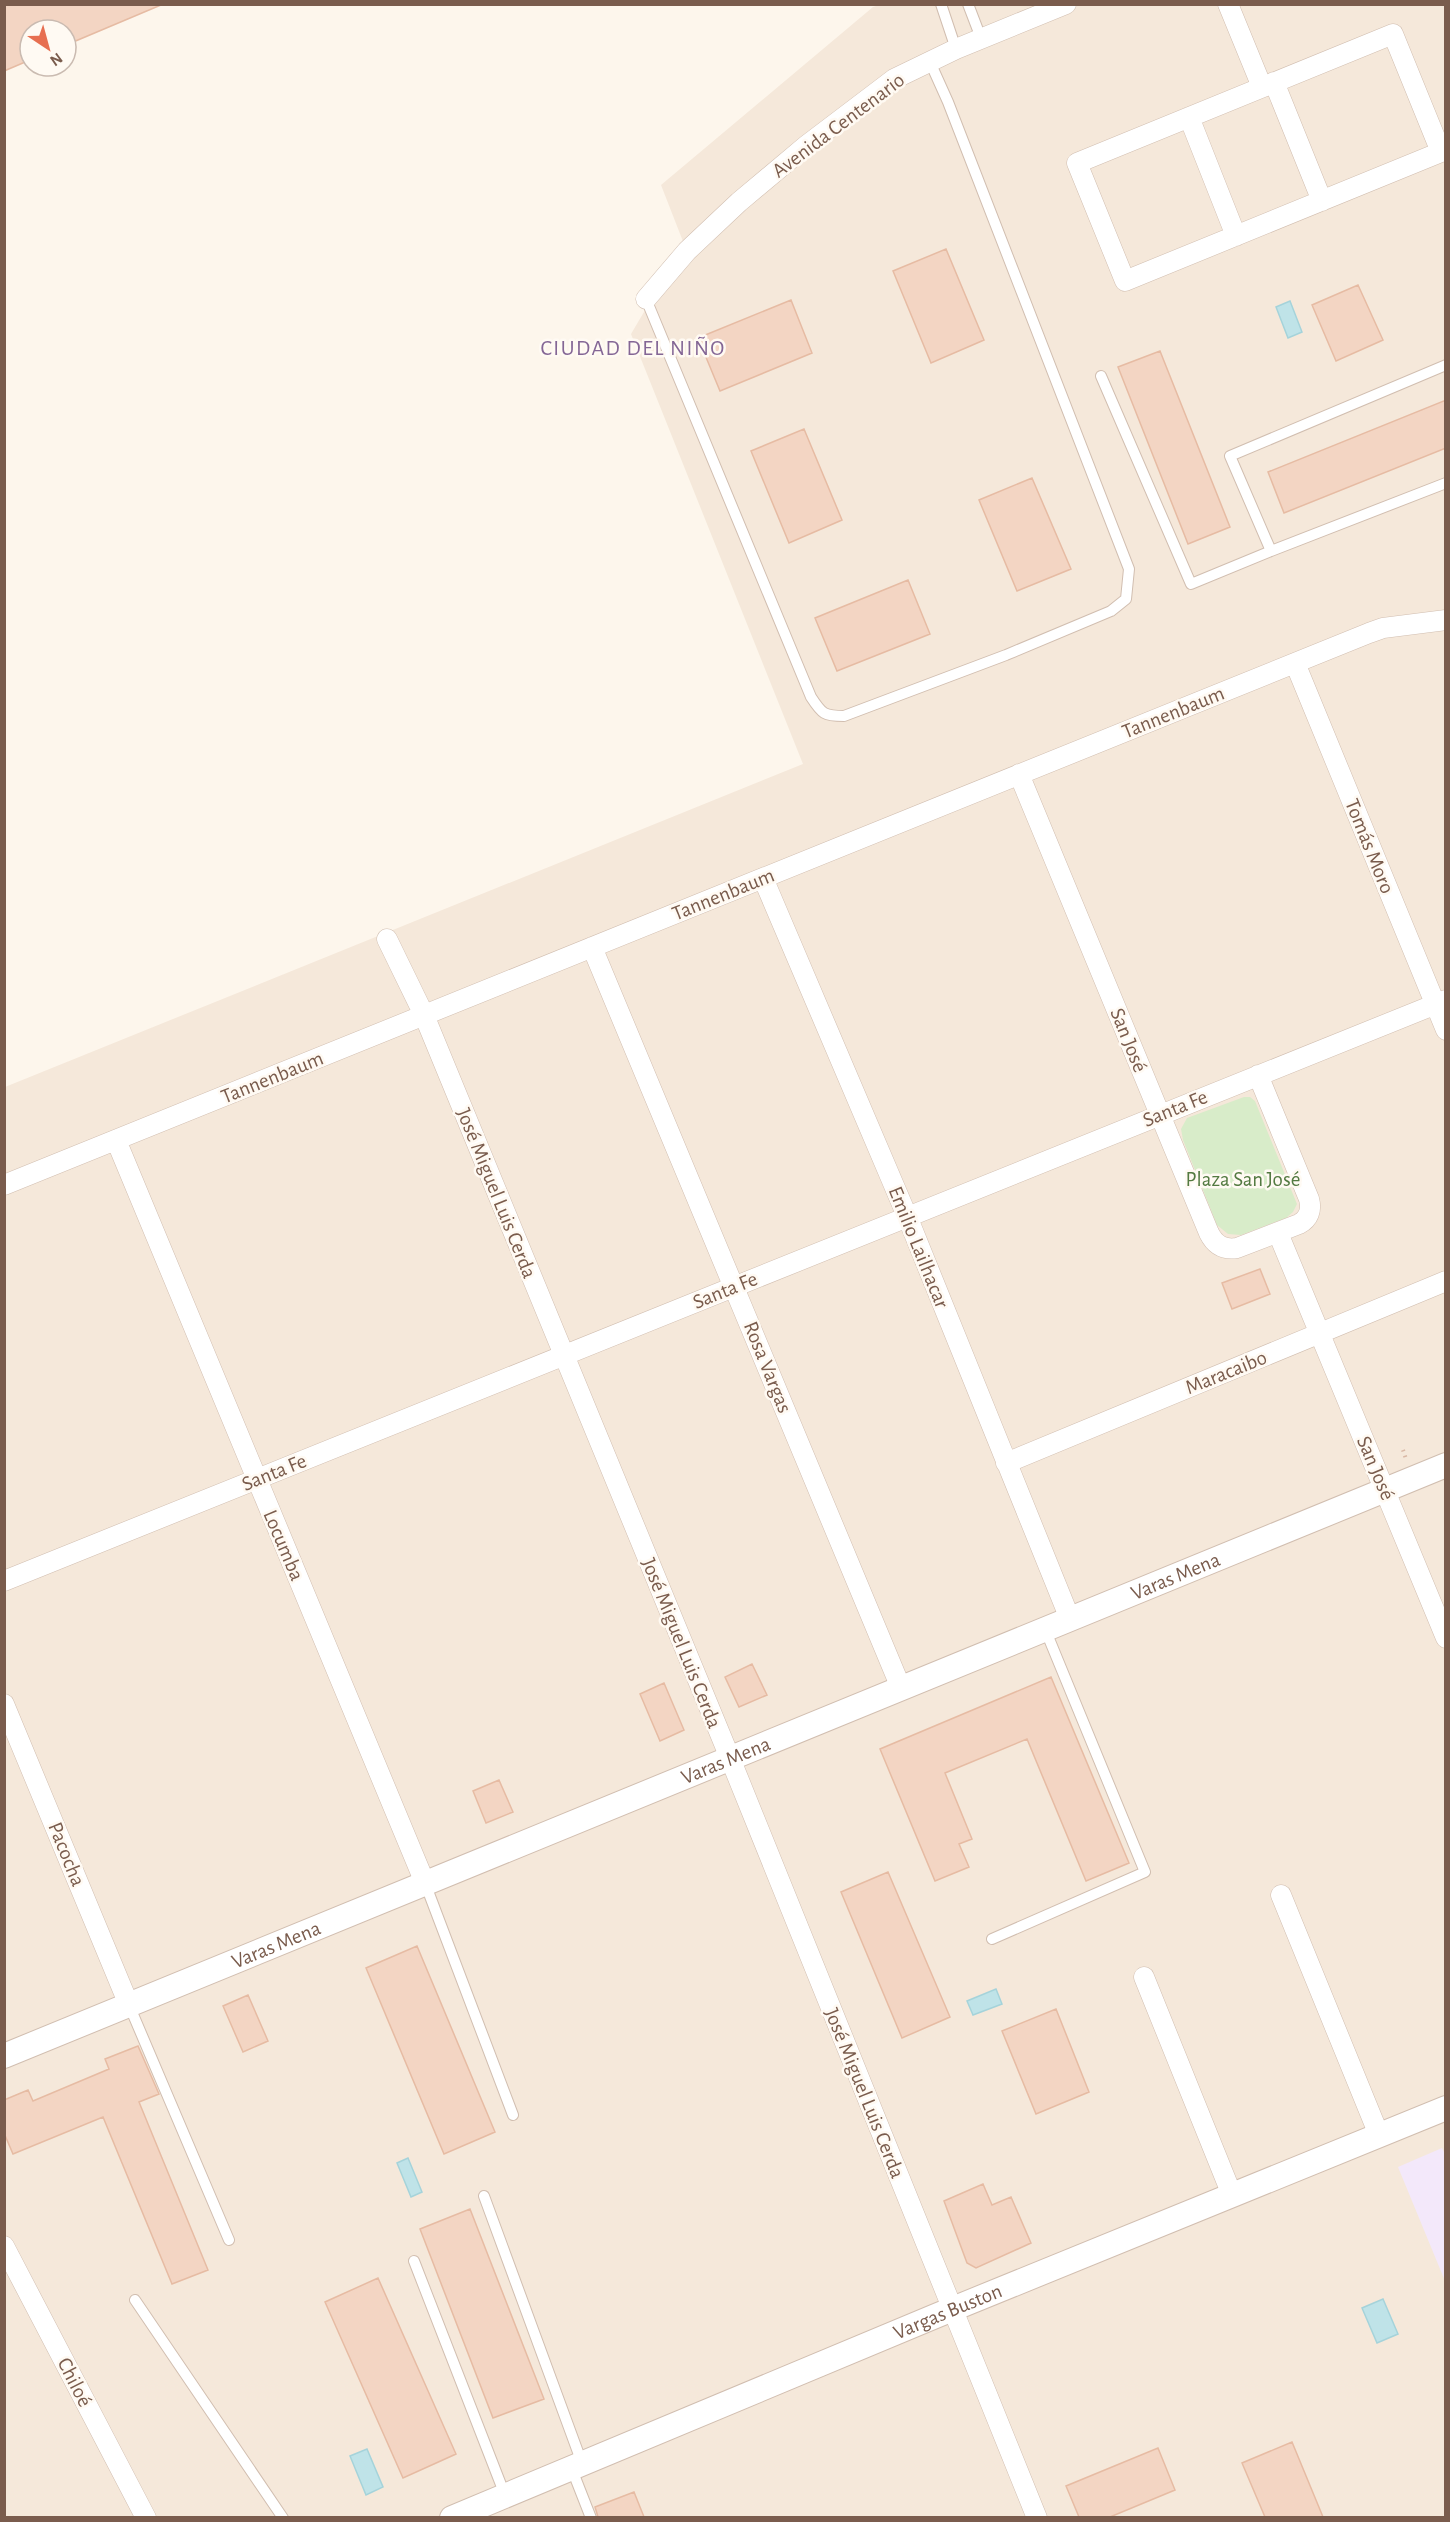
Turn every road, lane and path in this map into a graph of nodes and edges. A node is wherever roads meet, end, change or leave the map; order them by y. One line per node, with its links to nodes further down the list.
1 (941, 4): 6 (lane)
2 (968, 4): 5 (lane)
3 (1066, 4): 5 (street, Avenida Centenario)
4 (1228, 4): 8 (street)
5 (981, 38): 6 (street, Avenida Centenario)
6 (956, 49): 7 (street, Avenida Centenario)
7 (930, 62): 12 (street, Avenida Centenario); 12 (lane)
8 (1268, 85): 9 (street); 10 (street); 10 (street)
9 (1189, 117): 11 (street); 11 (street)
10 (1322, 201): 11 (street)
11 (1236, 236)
12 (646, 299)
13 (1446, 365): 16 (lane)
14 (1101, 376): 16 (lane)
15 (1446, 483): 16 (lane)
16 (1271, 552)
17 (1446, 620): 18 (street, Tannenbaum)
18 (1295, 663): 19 (street, Tannenbaum); 23 (street, Tomás Moro)
19 (1019, 774): 20 (street, Tannenbaum); 27 (street, San José)
20 (763, 878): 22 (street, Tannenbaum); 30 (street, Emilio Lailhacar)
21 (387, 939): 24 (street, José Miguel Luis Cerda)
22 (592, 947): 24 (street, Tannenbaum); 33 (street, Rosa Vargas)
23 (1440, 1002): 25 (street, Tomás Moro); 26 (street, Santa Fe)
24 (424, 1015): 28 (street, Tannenbaum); 35 (street, José Miguel Luis Cerda)
25 (1446, 1030)
26 (1258, 1075): 27 (street, Santa Fe); 31 (street, San José)
27 (1160, 1114): 30 (street, Santa Fe); 31 (street, San José)
28 (116, 1140): 29 (street, Tannenbaum); 38 (street, Locumba)
29 (4, 1185)
30 (907, 1216): 33 (street, Santa Fe); 36 (street, Emilio Lailhacar)
31 (1278, 1233): 34 (street, San José)
32 (1446, 1281): 34 (street, Maracaibo)
33 (735, 1286): 35 (street, Santa Fe); 44 (street, Rosa Vargas)
34 (1320, 1333): 36 (street, Maracaibo); 39 (street, San José)
35 (564, 1355): 38 (street, Santa Fe); 46 (street, José Miguel Luis Cerda)
36 (1006, 1463): 41 (street, Emilio Lailhacar)
37 (1446, 1465): 39 (street, Varas Mena)
38 (257, 1479): 40 (street, Santa Fe); 47 (street, Locumba)
39 (1385, 1489): 41 (street, Varas Mena); 43 (street, San José)
40 (4, 1581)
41 (1070, 1619): 42 (street, Varas Mena)
42 (1045, 1629): 44 (street, Varas Mena); 49 (lane)
43 (1446, 1638)
44 (901, 1688): 46 (street, Varas Mena)
45 (4, 1704): 51 (street, Pacocha)
46 (730, 1758): 47 (street, Varas Mena); 62 (street, José Miguel Luis Cerda)
47 (426, 1883): 51 (street, Varas Mena); 54 (lane)
48 (1281, 1895): 55 (street)
49 (992, 1939)
50 (1144, 1977): 56 (street)
51 (129, 2005): 52 (street, Varas Mena); 58 (lane)
52 (4, 2056)
53 (1446, 2108): 55 (street, Vargas Buston)
54 (513, 2115)
55 (1379, 2135): 56 (street, Vargas Buston)
56 (1232, 2195): 62 (street, Vargas Buston)
57 (484, 2196): 63 (lane)
58 (229, 2240)
59 (4, 2246): 65 (street, Chiloé)
60 (414, 2261): 64 (lane)
61 (135, 2300): 66 (lane)
62 (952, 2309): 63 (street, Vargas Buston); 69 (street, José Miguel Luis Cerda)
63 (577, 2465): 64 (street, Vargas Buston); 68 (lane)
64 (505, 2495): 67 (street, Vargas Buston)
65 (146, 2517)
66 (283, 2517)
67 (452, 2517)
68 (591, 2517)
69 (1037, 2517)

